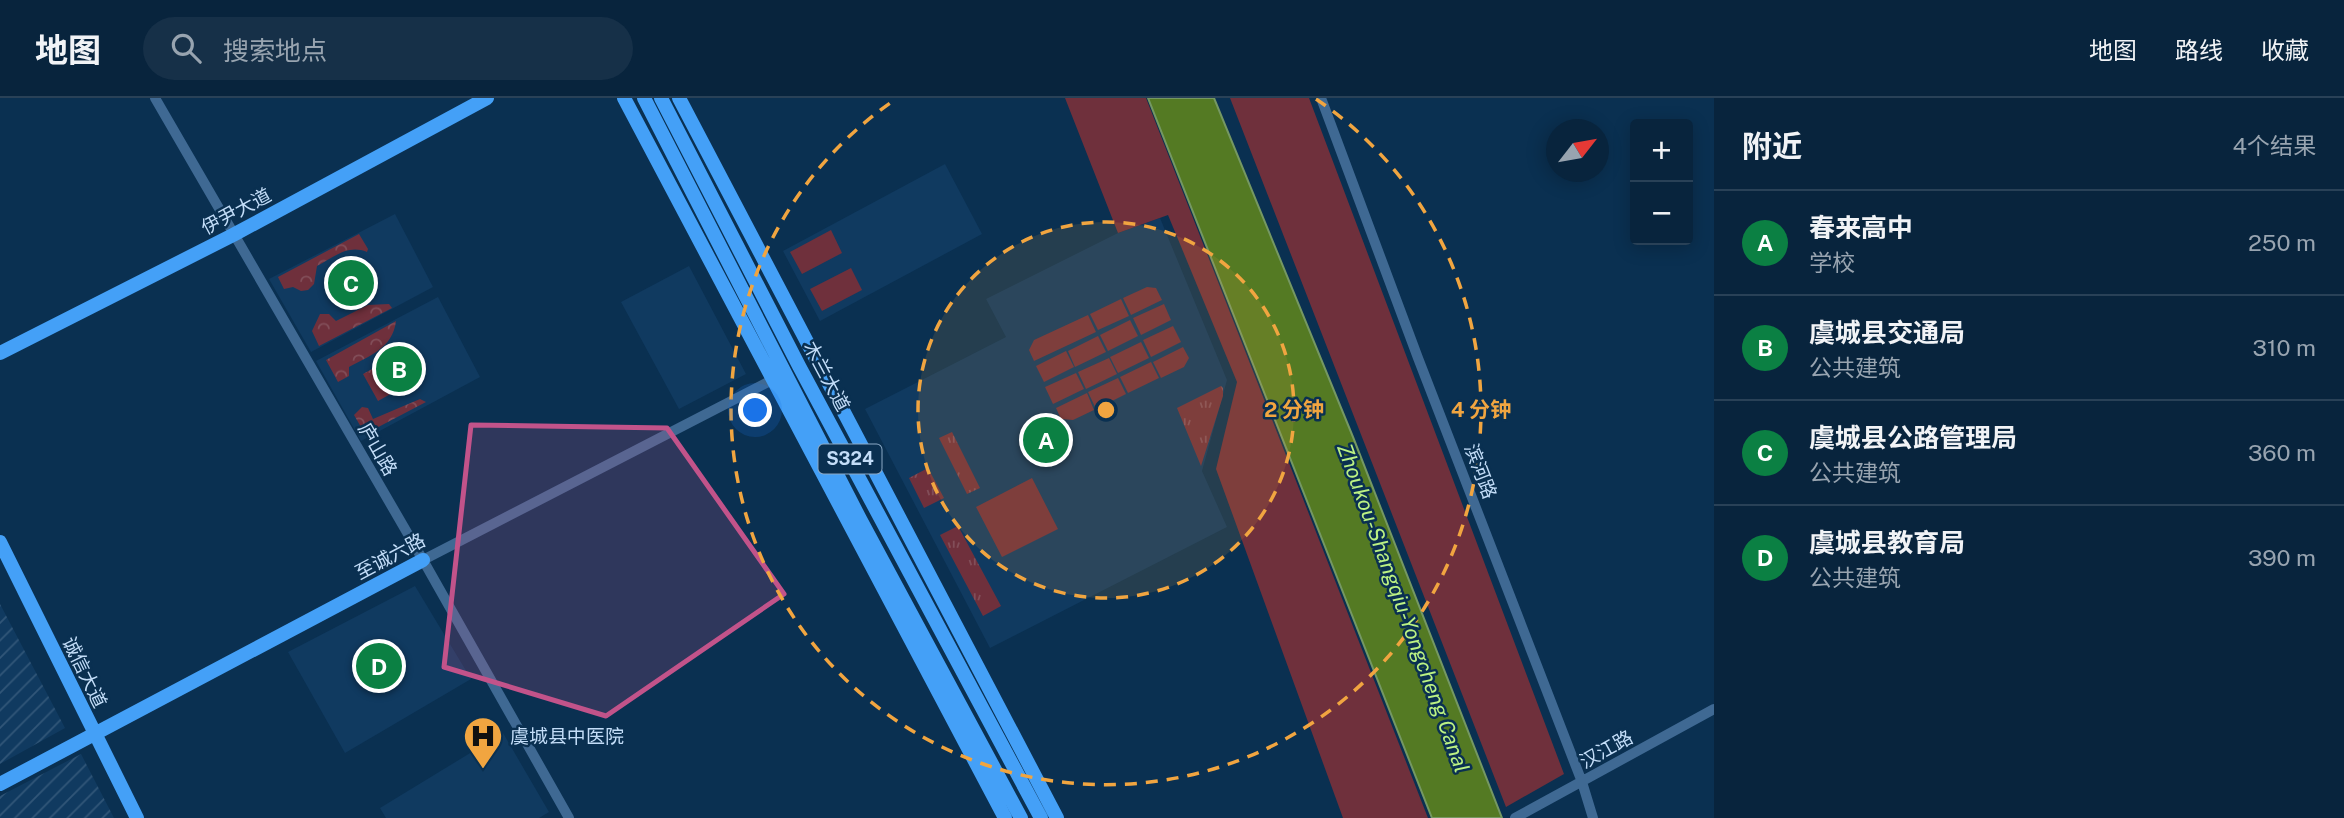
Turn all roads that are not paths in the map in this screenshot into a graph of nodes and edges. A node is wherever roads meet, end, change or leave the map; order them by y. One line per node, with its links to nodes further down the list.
1 (155, 98): 8 (street, 庐山路)
2 (487, 98): 8 (main road, 伊尹大道)
3 (624, 98): 11 (main road)
4 (643, 98): 11 (main road, 木兰大道 / S324)
5 (661, 98): 10 (main road, 木兰大道 / S324)
6 (679, 98): 23 (main road)
7 (1321, 98): 16 (street, 滨河路)
8 (233, 235): 9 (main road, 伊尹大道); 13 (street, 庐山路)
9 (0, 353)
10 (799, 366): 11 (street, 至诚六路); 22 (main road, 木兰大道 / S324)
11 (779, 377): 13 (street, 至诚六路); 20 (main road); 21 (main road, 木兰大道 / S324)
12 (0, 542): 15 (main road, 诚信大道)
13 (423, 560): 15 (main road, 至诚六路); 19 (street, 庐山路)
14 (1714, 709): 16 (street, 汉江路)
15 (95, 735): 17 (main road, 至诚六路); 18 (main road, 诚信大道)
16 (1582, 782): 24 (street, 汉江路); 25 (street, 滨河路)
17 (0, 784)
18 (137, 818)
19 (569, 818)
20 (1005, 818)
21 (1021, 818)
22 (1041, 818)
23 (1057, 818)
24 (1515, 818)
25 (1593, 818)

